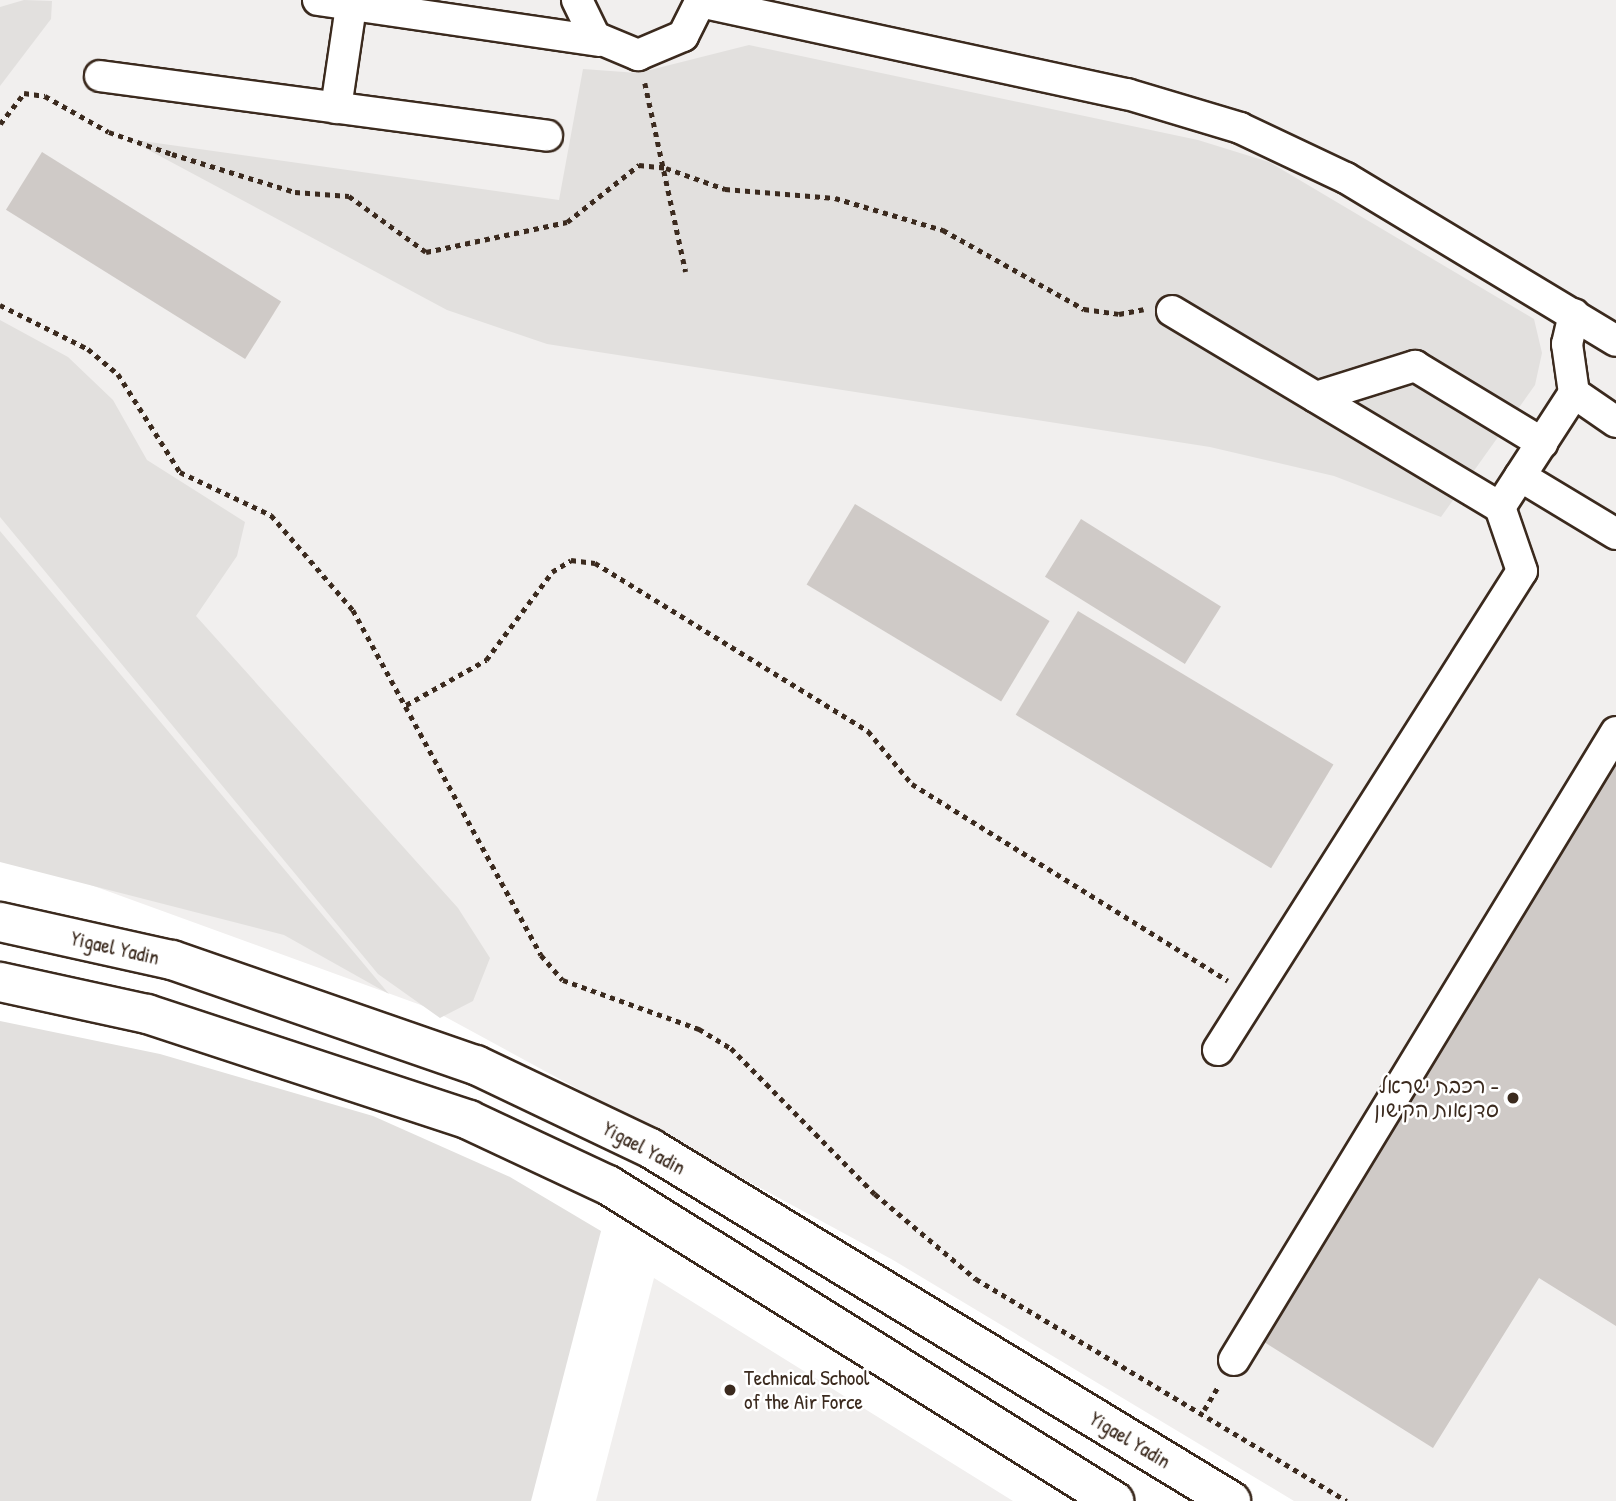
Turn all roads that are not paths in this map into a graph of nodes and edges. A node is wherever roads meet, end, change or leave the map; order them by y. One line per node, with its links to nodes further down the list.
1 (318, 0): 4 (street)
2 (577, 0): 5 (street)
3 (700, 1): 5 (street); 10 (street)
4 (352, 2): 5 (street); 7 (street)
5 (599, 41)
6 (100, 76): 7 (street)
7 (337, 108): 8 (street)
8 (547, 136)
9 (1172, 311): 13 (street)
10 (1574, 314): 11 (street); 12 (street)
11 (1616, 341)
12 (1574, 393): 14 (street); 15 (street)
13 (1316, 397): 15 (street); 17 (street)
14 (1616, 422)
15 (1542, 443): 16 (street)
16 (1520, 476): 17 (street); 18 (street)
17 (1500, 507): 22 (street)
18 (1616, 534)
19 (1615, 735): 23 (street)
20 (0, 922): 25 (main road, Yigael Yadin)
21 (0, 982): 24 (main road)
22 (1217, 1050)
23 (1234, 1360)
24 (1114, 1501)
25 (1231, 1501)

